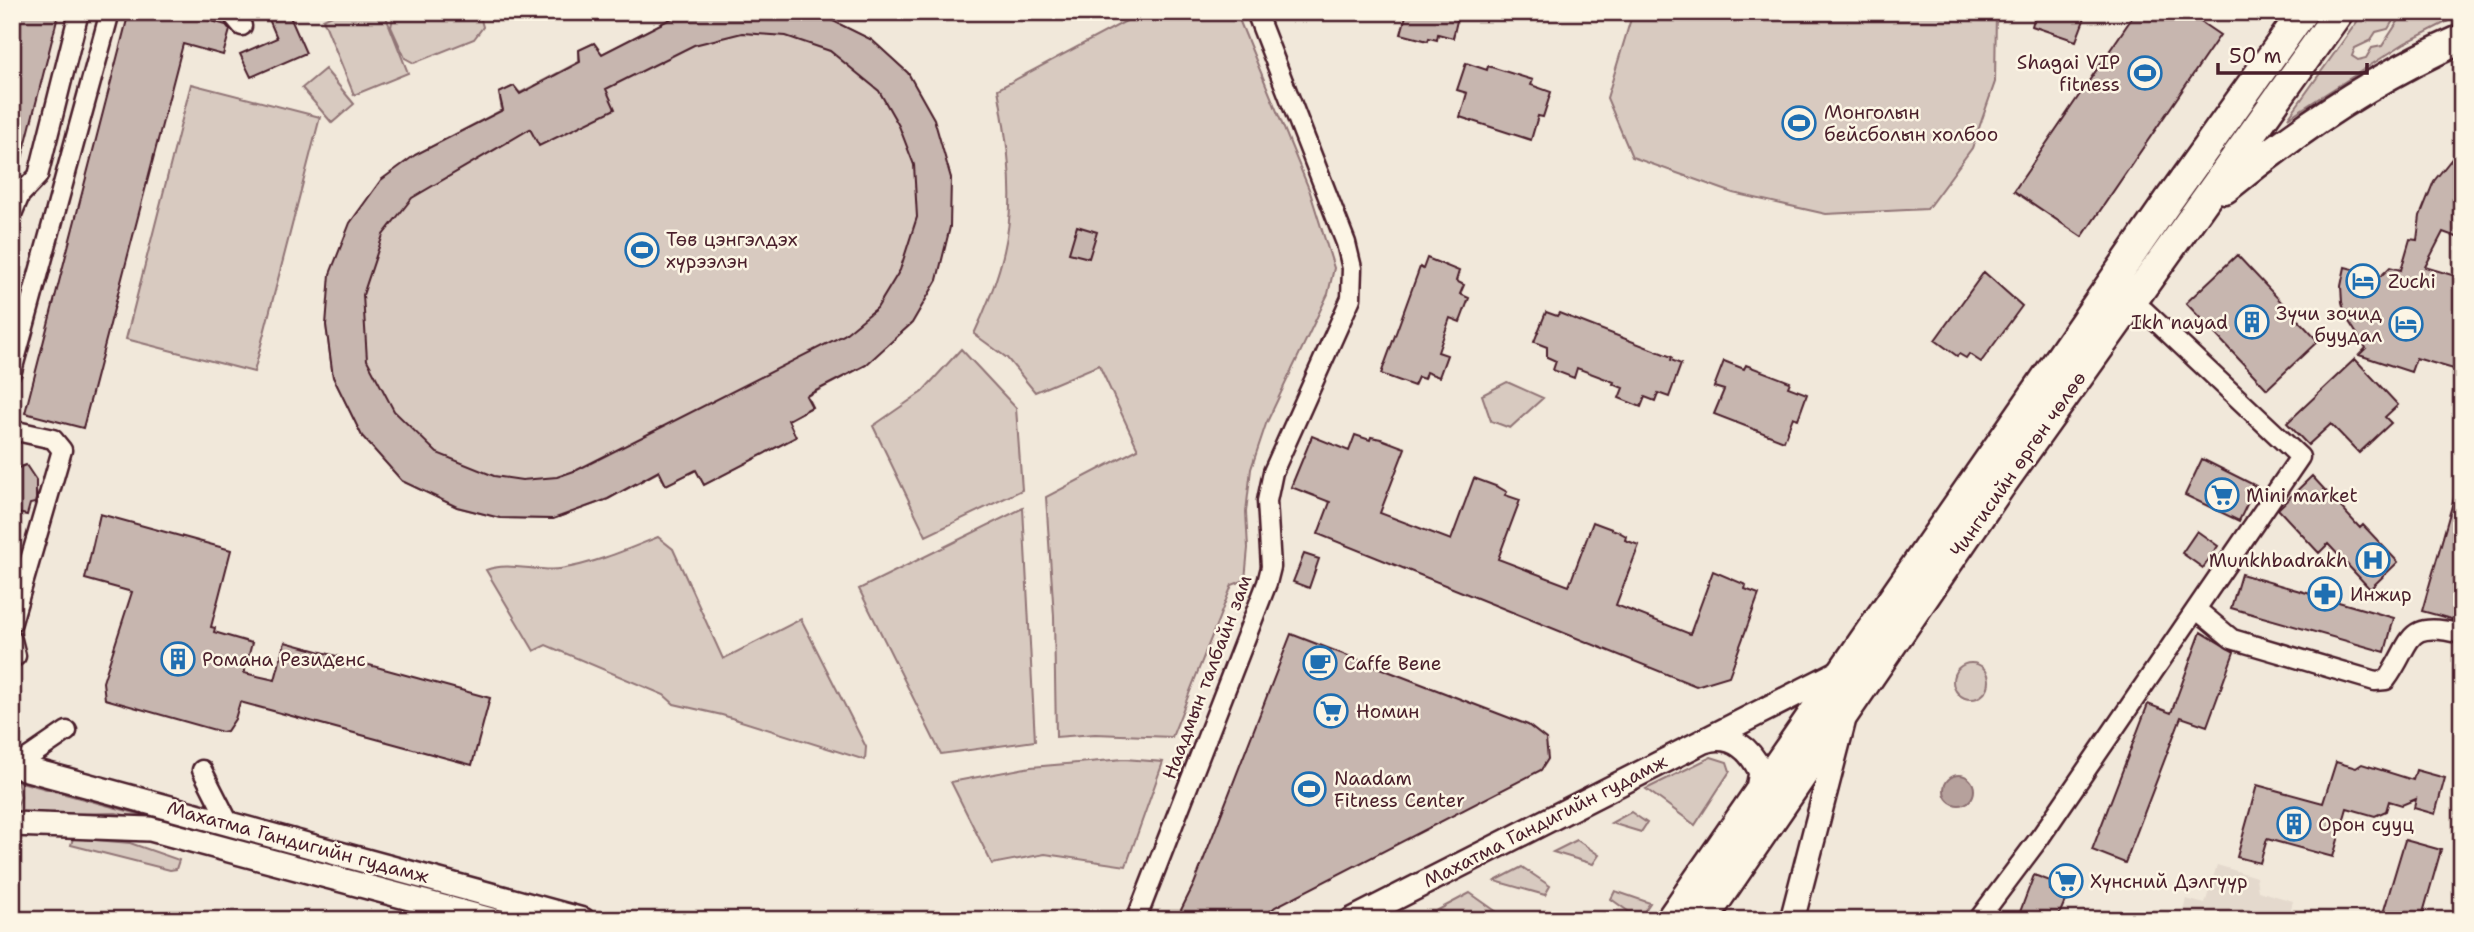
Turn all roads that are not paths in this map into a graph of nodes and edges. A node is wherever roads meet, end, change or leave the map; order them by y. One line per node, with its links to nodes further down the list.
1 (79, 12): 9 (street)
2 (110, 12): 10 (street)
3 (230, 12): 7 (street)
4 (1256, 12): 32 (street, Наадмын талбайн зам)
5 (2303, 12): 21 (highway, Чингисийн өргөн чөлөө)
6 (2339, 12): 14 (highway, Чингисийн өргөн чөлөө)
7 (242, 26)
8 (2462, 39): 14 (highway)
9 (66, 61): 10 (street); 11 (street)
10 (93, 68): 12 (street)
11 (38, 176): 12 (street); 13 (street)
12 (62, 184): 16 (street)
13 (12, 214)
14 (2194, 215): 15 (highway, Чингисийн өргөн чөлөө)
15 (2131, 302): 18 (street); 22 (highway, Чингисийн өргөн чөлөө)
16 (12, 370)
17 (12, 430): 19 (street)
18 (2196, 609): 20 (street); 37 (street)
19 (12, 622)
20 (2462, 634)
21 (1847, 668): 24 (main road, Махатма Гандигийн гудамж); 27 (highway, Чингисийн өргөн чөлөө)
22 (1845, 715): 35 (highway, Чингисийн өргөн чөлөө); 36 (main road)
23 (67, 731): 25 (street)
24 (1701, 742): 27 (main road); 33 (main road, Махатма Гандигийн гудамж)
25 (14, 765): 28 (main road, Махатма Гандигийн гудамж)
26 (202, 770): 28 (street)
27 (1757, 794): 34 (highway, Чингисийн өргөн чөлөө)
28 (229, 823): 31 (main road, Махатма Гандигийн гудамж)
29 (12, 824): 30 (main road, Махатма Гандигийн гудамж)
30 (492, 920)
31 (583, 920)
32 (1136, 920)
33 (1352, 920)
34 (1670, 920)
35 (1703, 920)
36 (1792, 920)
37 (1978, 920)

